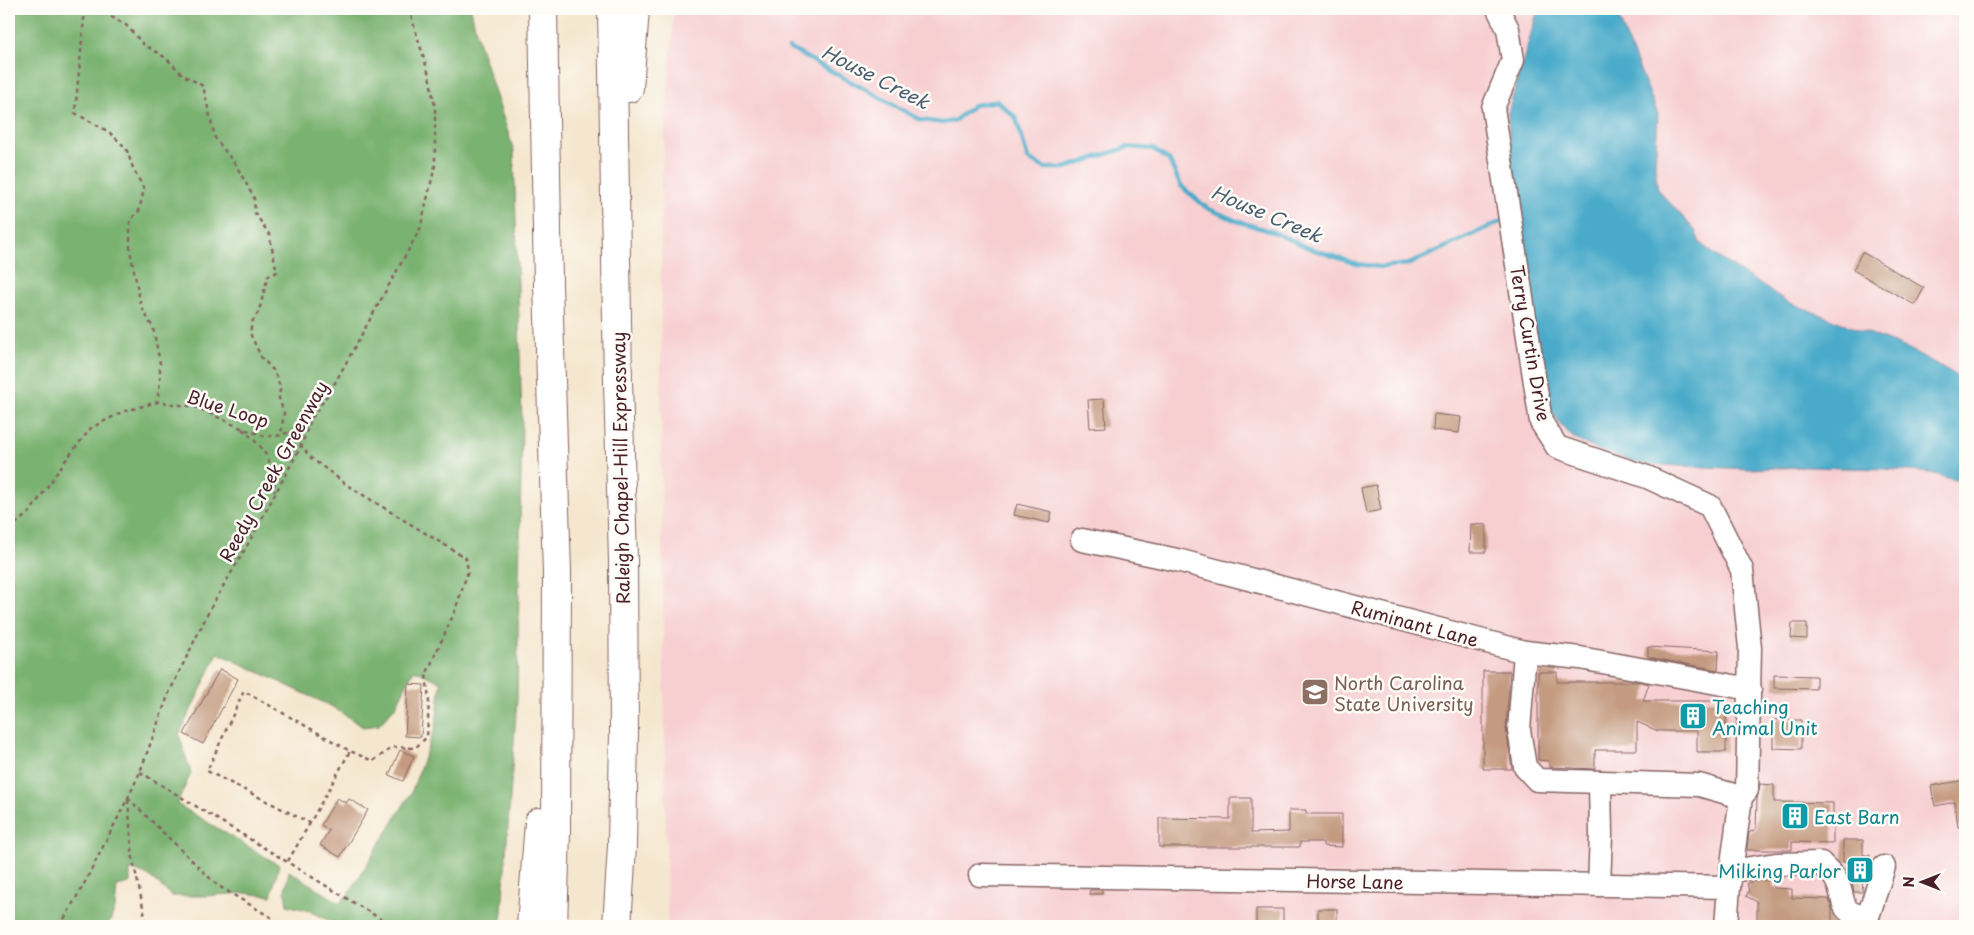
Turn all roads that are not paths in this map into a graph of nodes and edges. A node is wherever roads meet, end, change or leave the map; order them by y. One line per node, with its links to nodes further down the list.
1 (526, 9): 7 (highway)
2 (544, 9): 7 (highway)
3 (612, 9): 6 (highway, Raleigh Chapel–Hill Expressway)
4 (635, 9): 6 (highway)
5 (1498, 9): 11 (lane, Terry Curtin Drive)
6 (616, 227): 14 (highway, Raleigh Chapel–Hill Expressway)
7 (548, 284): 9 (highway)
8 (1082, 540): 10 (lane, Ruminant Lane)
9 (557, 573): 20 (highway); 21 (highway)
10 (1525, 652): 11 (lane, Ruminant Lane); 12 (lane)
11 (1750, 689): 13 (lane, Terry Curtin Drive)
12 (1600, 782): 13 (lane); 18 (lane)
13 (1741, 797): 17 (lane, Terry Curtin Drive)
14 (622, 846): 22 (highway, Raleigh Chapel–Hill Expressway); 23 (highway)
15 (1884, 867): 19 (lane)
16 (980, 875): 18 (lane, Horse Lane)
17 (1730, 879): 18 (lane, Horse Lane); 19 (lane, Horse Lane); 24 (lane, Terry Curtin Drive)
18 (1599, 885)
19 (1866, 922)
20 (531, 926)
21 (554, 926)
22 (617, 926)
23 (627, 926)
24 (1726, 926)

